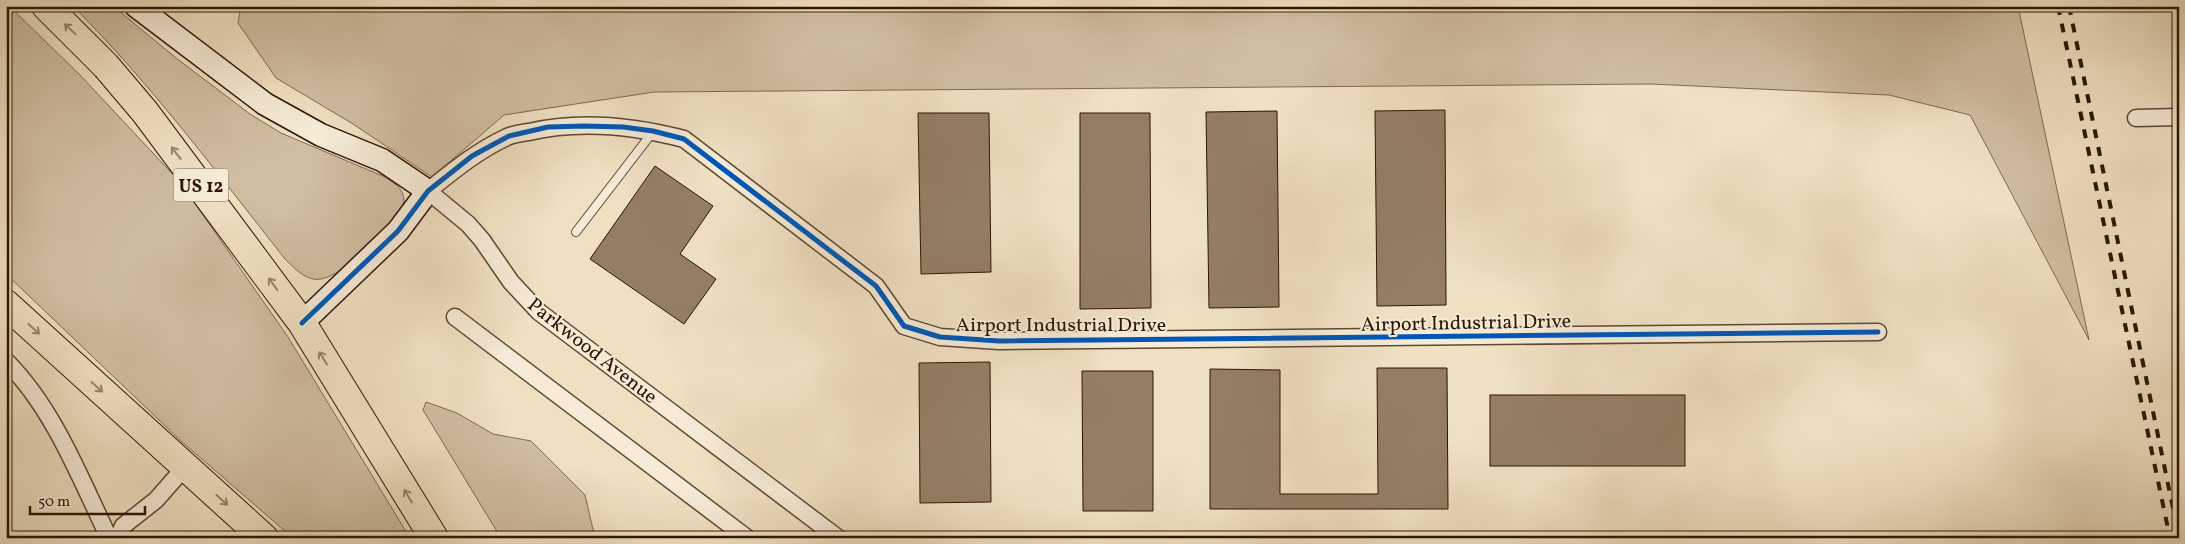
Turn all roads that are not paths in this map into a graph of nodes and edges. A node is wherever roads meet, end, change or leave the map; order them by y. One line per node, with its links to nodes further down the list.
1 (46, 6): 10 (highway, US 12 / US 12, one-way to 1)
2 (136, 6): 6 (street, Parkwood Avenue)
3 (2179, 117): 4 (street)
4 (2136, 118)
5 (653, 131): 6 (street, Airport Industrial Drive); 7 (lane); 11 (street, Airport Industrial Drive)
6 (428, 191): 10 (street, Airport Industrial Drive); 21 (street, Parkwood Avenue)
7 (576, 232)
8 (6, 304): 13 (highway, one-way to 13)
9 (455, 317): 14 (street)
10 (302, 323): 18 (highway, US 12 / US 12, one-way to 10)
11 (1878, 332)
12 (6, 361): 15 (street)
13 (185, 467): 16 (street); 17 (highway, one-way to 17)
14 (714, 512): 19 (street); 20 (street)
15 (109, 538)
16 (118, 538)
17 (264, 538)
18 (434, 538)
19 (730, 538)
20 (747, 538)
21 (838, 538)

